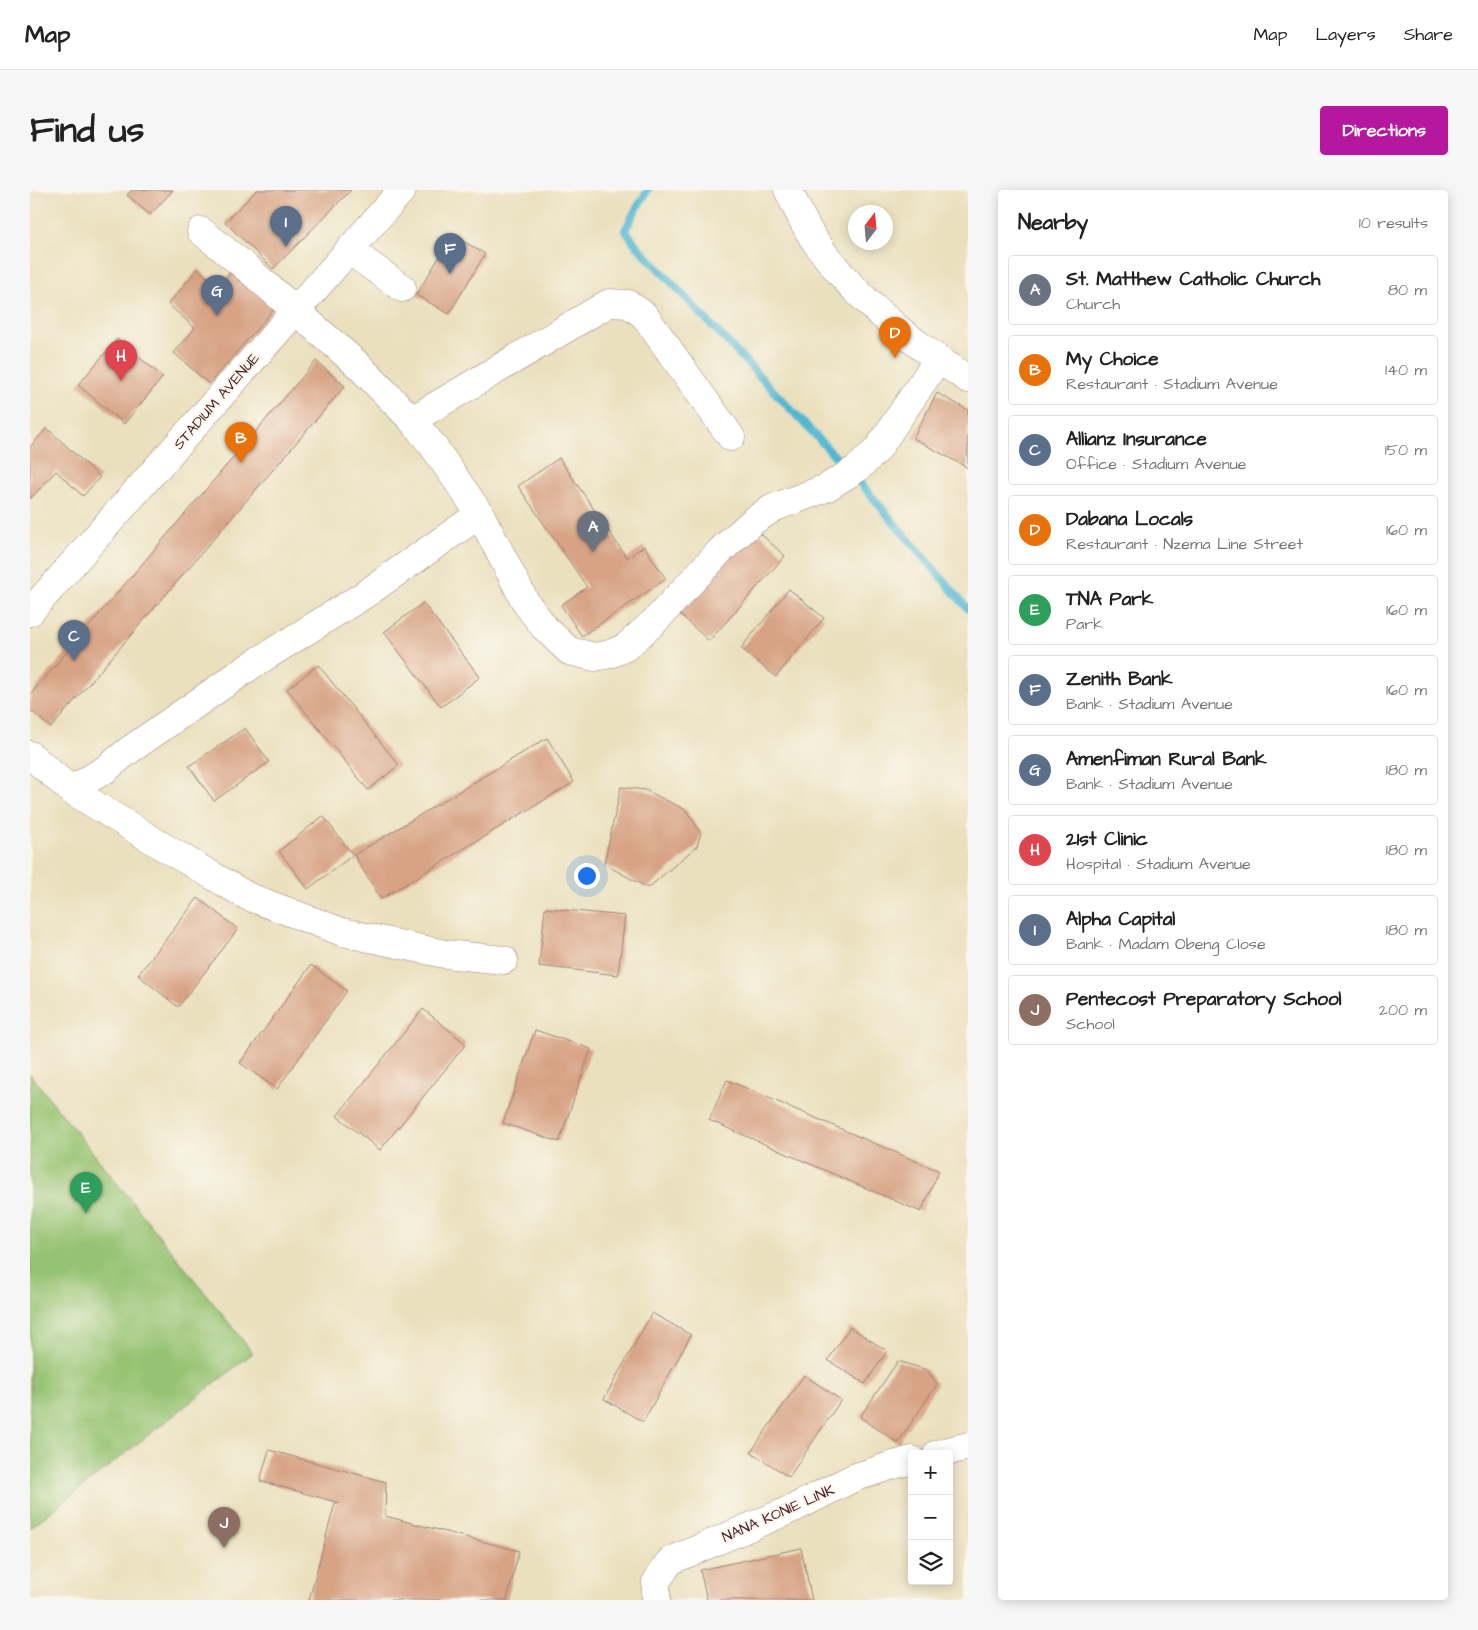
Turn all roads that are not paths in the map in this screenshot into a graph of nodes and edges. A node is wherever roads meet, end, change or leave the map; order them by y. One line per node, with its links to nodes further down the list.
1 (402, 190): 4 (street, STADIUM AVENUE)
2 (788, 190): 7 (street)
3 (201, 231): 6 (street)
4 (349, 250): 5 (street); 6 (street, STADIUM AVENUE)
5 (402, 288)
6 (295, 311): 9 (street); 12 (street, STADIUM AVENUE)
7 (938, 359): 8 (street); 11 (street)
8 (968, 379)
9 (412, 420): 10 (street); 11 (street)
10 (731, 437)
11 (480, 514): 14 (street)
12 (30, 612)
13 (30, 755): 14 (street)
14 (71, 790): 15 (street)
15 (504, 960)
16 (968, 1446): 17 (street)
17 (952, 1450)
18 (908, 1461): 19 (street, NANA KONIE LINK)
19 (656, 1591)

